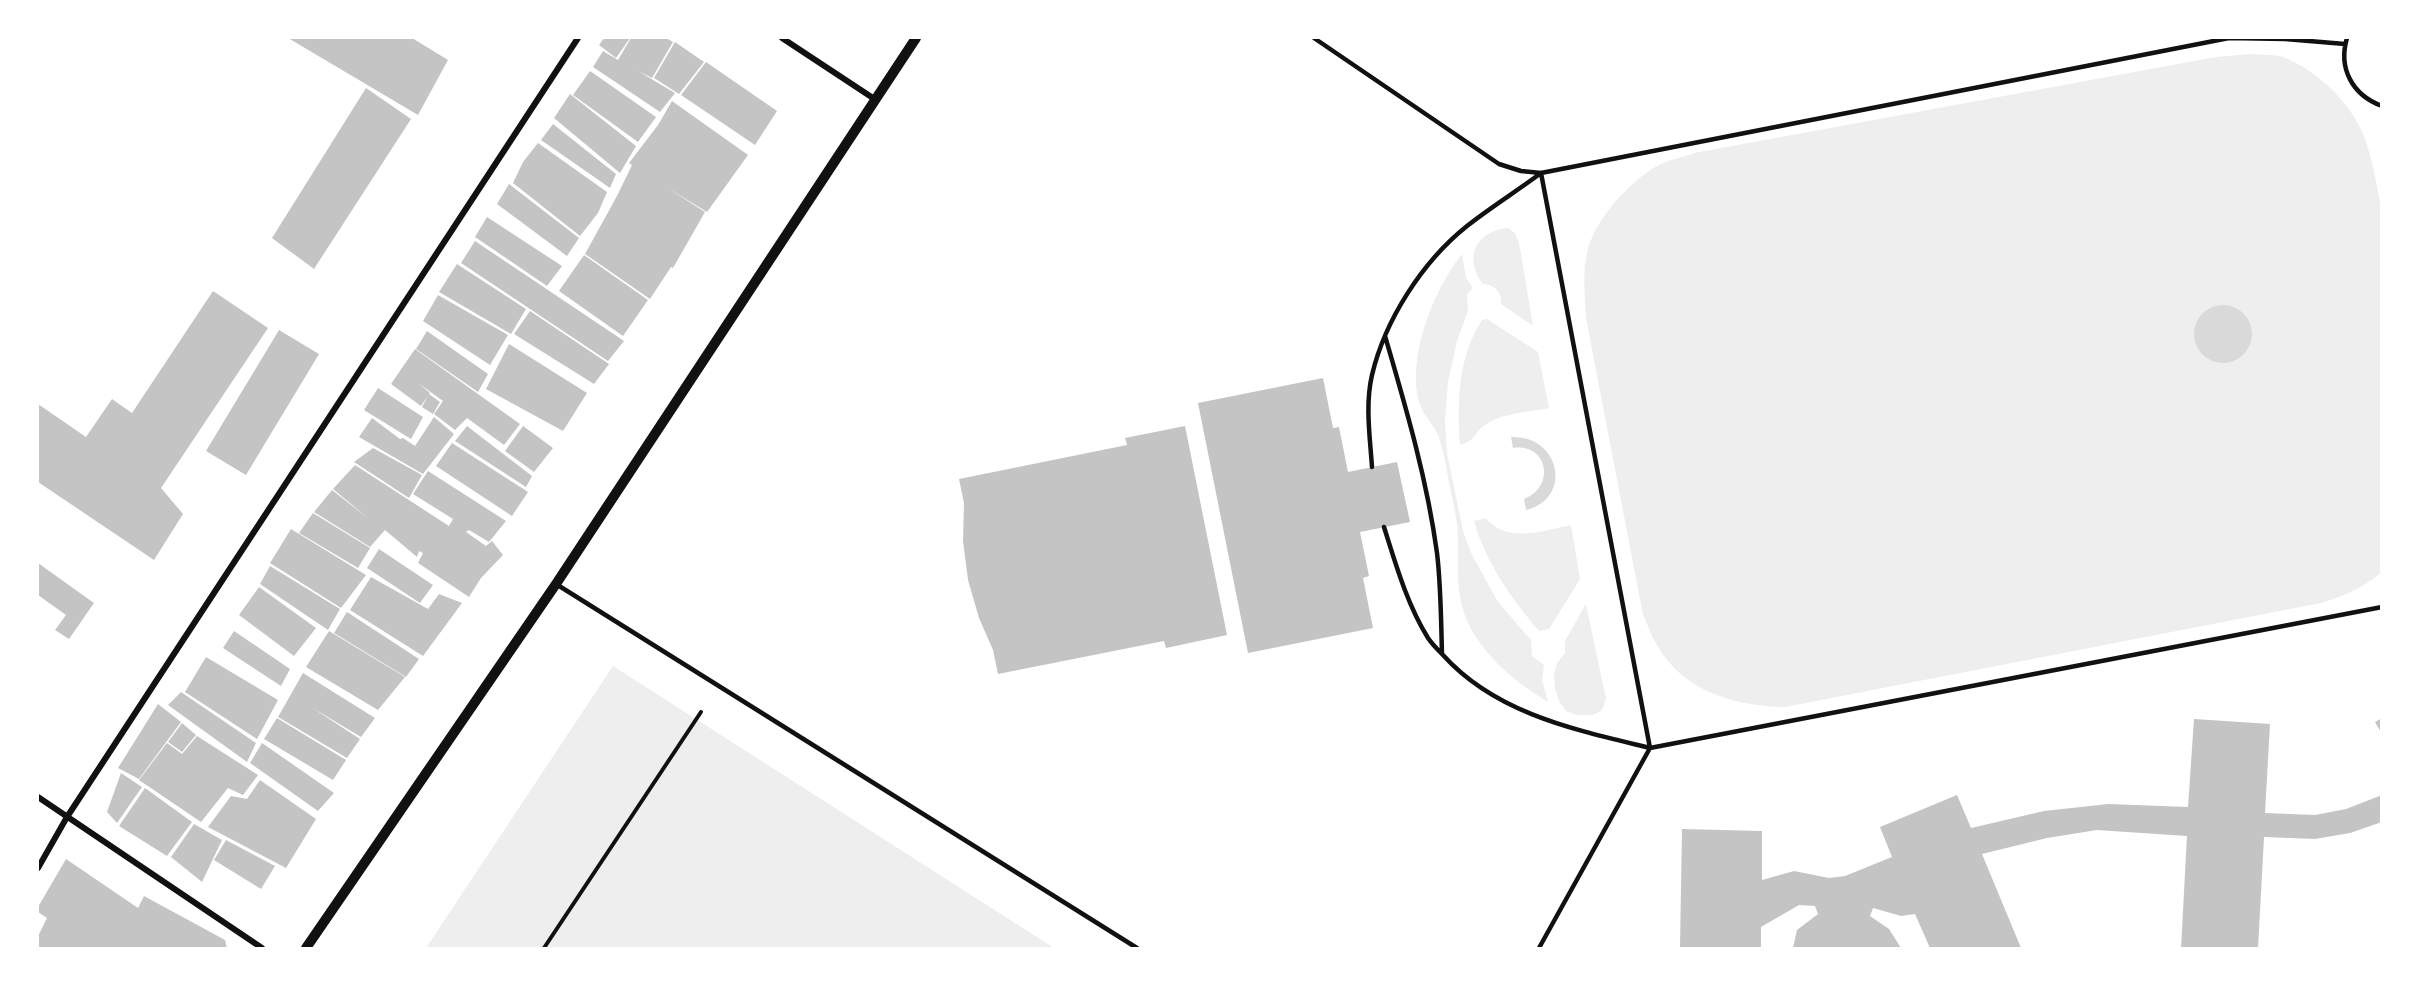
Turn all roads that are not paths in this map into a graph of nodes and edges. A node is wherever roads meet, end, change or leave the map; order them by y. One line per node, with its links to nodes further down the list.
1 (578, 38): 18 (street)
2 (782, 38): 7 (street)
3 (916, 38): 7 (street)
4 (1314, 38): 9 (lane)
5 (2347, 38): 6 (lane)
6 (2345, 44): 8 (lane); 9 (lane)
7 (876, 100): 13 (street)
8 (2382, 106)
9 (1541, 173): 10 (lane); 16 (lane)
10 (1385, 336): 11 (lane); 15 (lane)
11 (1372, 467)
12 (1384, 527): 15 (lane)
13 (556, 584): 21 (street); 22 (lane)
14 (2382, 607): 16 (lane)
15 (1442, 654): 16 (lane)
16 (1650, 748): 23 (lane)
17 (38, 797): 18 (street)
18 (67, 817): 19 (street); 20 (street)
19 (38, 868)
20 (262, 948)
21 (306, 948)
22 (1137, 948)
23 (1539, 948)

